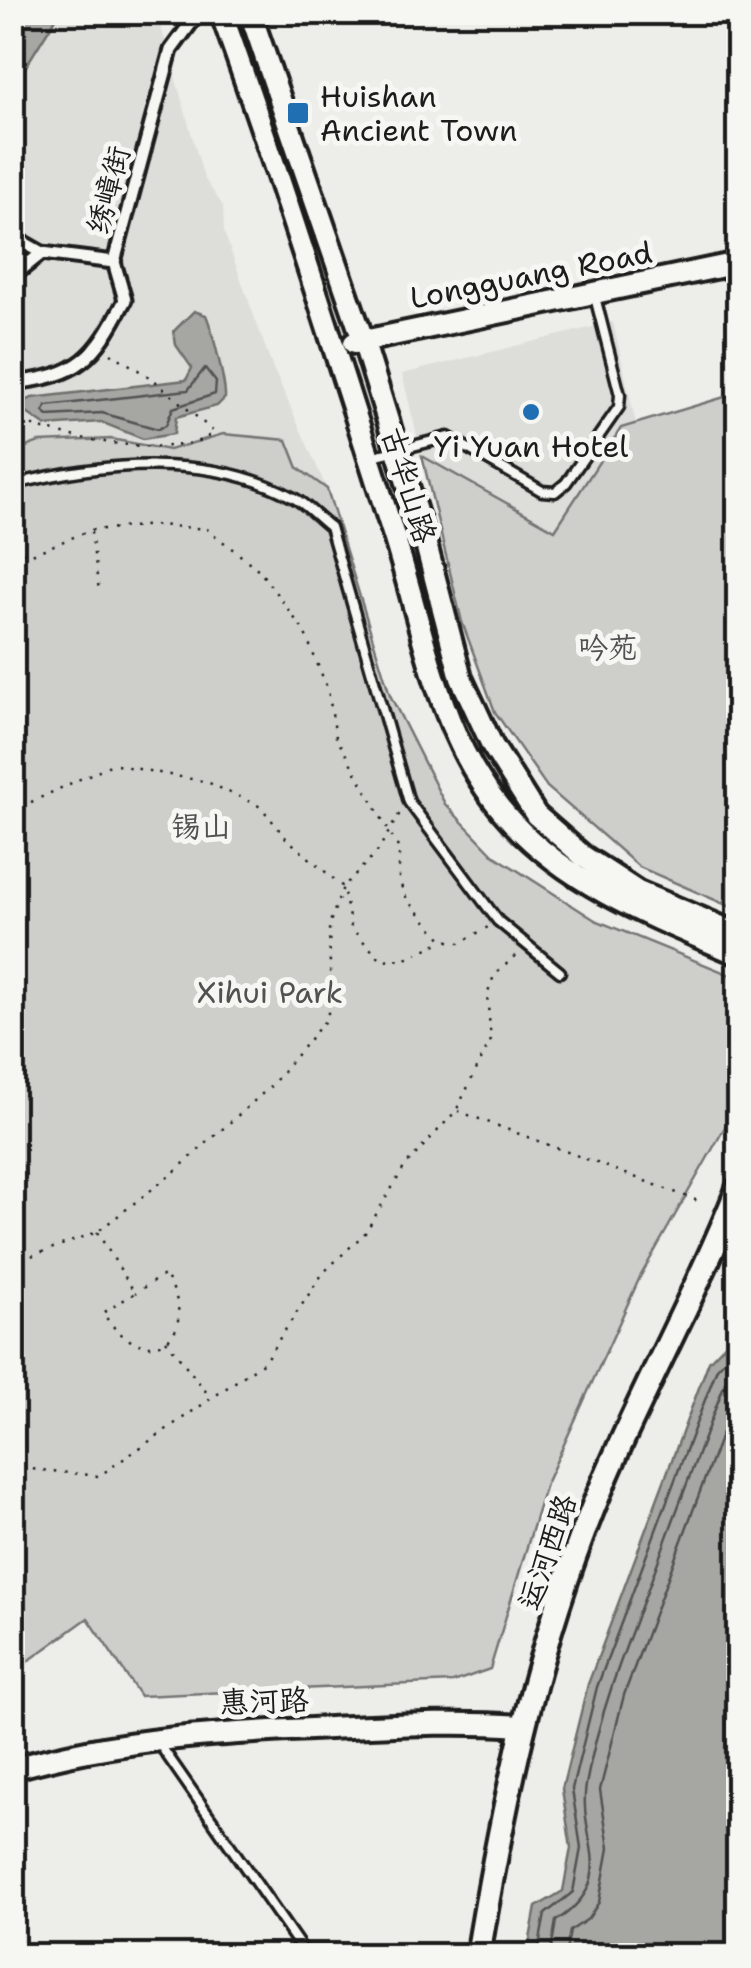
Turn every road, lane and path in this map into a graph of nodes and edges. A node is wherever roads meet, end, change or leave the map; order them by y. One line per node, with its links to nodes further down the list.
1 (199, 12): 6 (street, 绣嶂街)
2 (221, 12): 12 (main road, 古华山路)
3 (250, 12): 10 (main road, 古华山路)
4 (12, 236): 5 (street)
5 (42, 253): 6 (street); 8 (street)
6 (114, 262): 11 (street, 绣嶂街)
7 (738, 263): 9 (main road, Longguang Road)
8 (12, 277)
9 (594, 294): 10 (main road, Longguang Road); 15 (lane)
10 (363, 340): 12 (main road, Longguang Road); 15 (main road, 古华山路)
11 (101, 347): 13 (street, 绣嶂街); 14 (path)
12 (337, 350): 16 (main road, 古华山路)
13 (12, 383)
14 (12, 420)
15 (396, 448): 16 (lane); 25 (main road, 古华山路)
16 (369, 457): 25 (main road, 古华山路)
17 (12, 484): 21 (lane)
18 (91, 530): 19 (path); 20 (path); 23 (path)
19 (12, 551)
20 (99, 591)
21 (409, 802): 23 (path); 26 (lane)
22 (12, 812): 24 (path)
23 (389, 828): 24 (path); 28 (path)
24 (343, 887): 28 (path); 35 (path)
25 (636, 900): 27 (main road); 30 (main road)
26 (498, 922): 28 (path); 29 (lane)
27 (738, 934)
28 (444, 940)
29 (524, 947): 31 (lane); 32 (path)
30 (738, 954)
31 (560, 972)
32 (456, 1111): 34 (path); 39 (path)
33 (738, 1189): 41 (main road, 运河西路)
34 (701, 1202)
35 (97, 1232): 36 (path); 37 (path)
36 (12, 1263)
37 (135, 1293): 38 (path); 38 (path)
38 (166, 1340): 39 (path)
39 (211, 1398): 40 (path)
40 (12, 1466)
41 (521, 1726): 42 (main road, 惠河路); 44 (main road, 运河西路)
42 (156, 1738): 43 (main road, 惠河路); 44 (lane)
43 (12, 1769)
44 (478, 1953)

